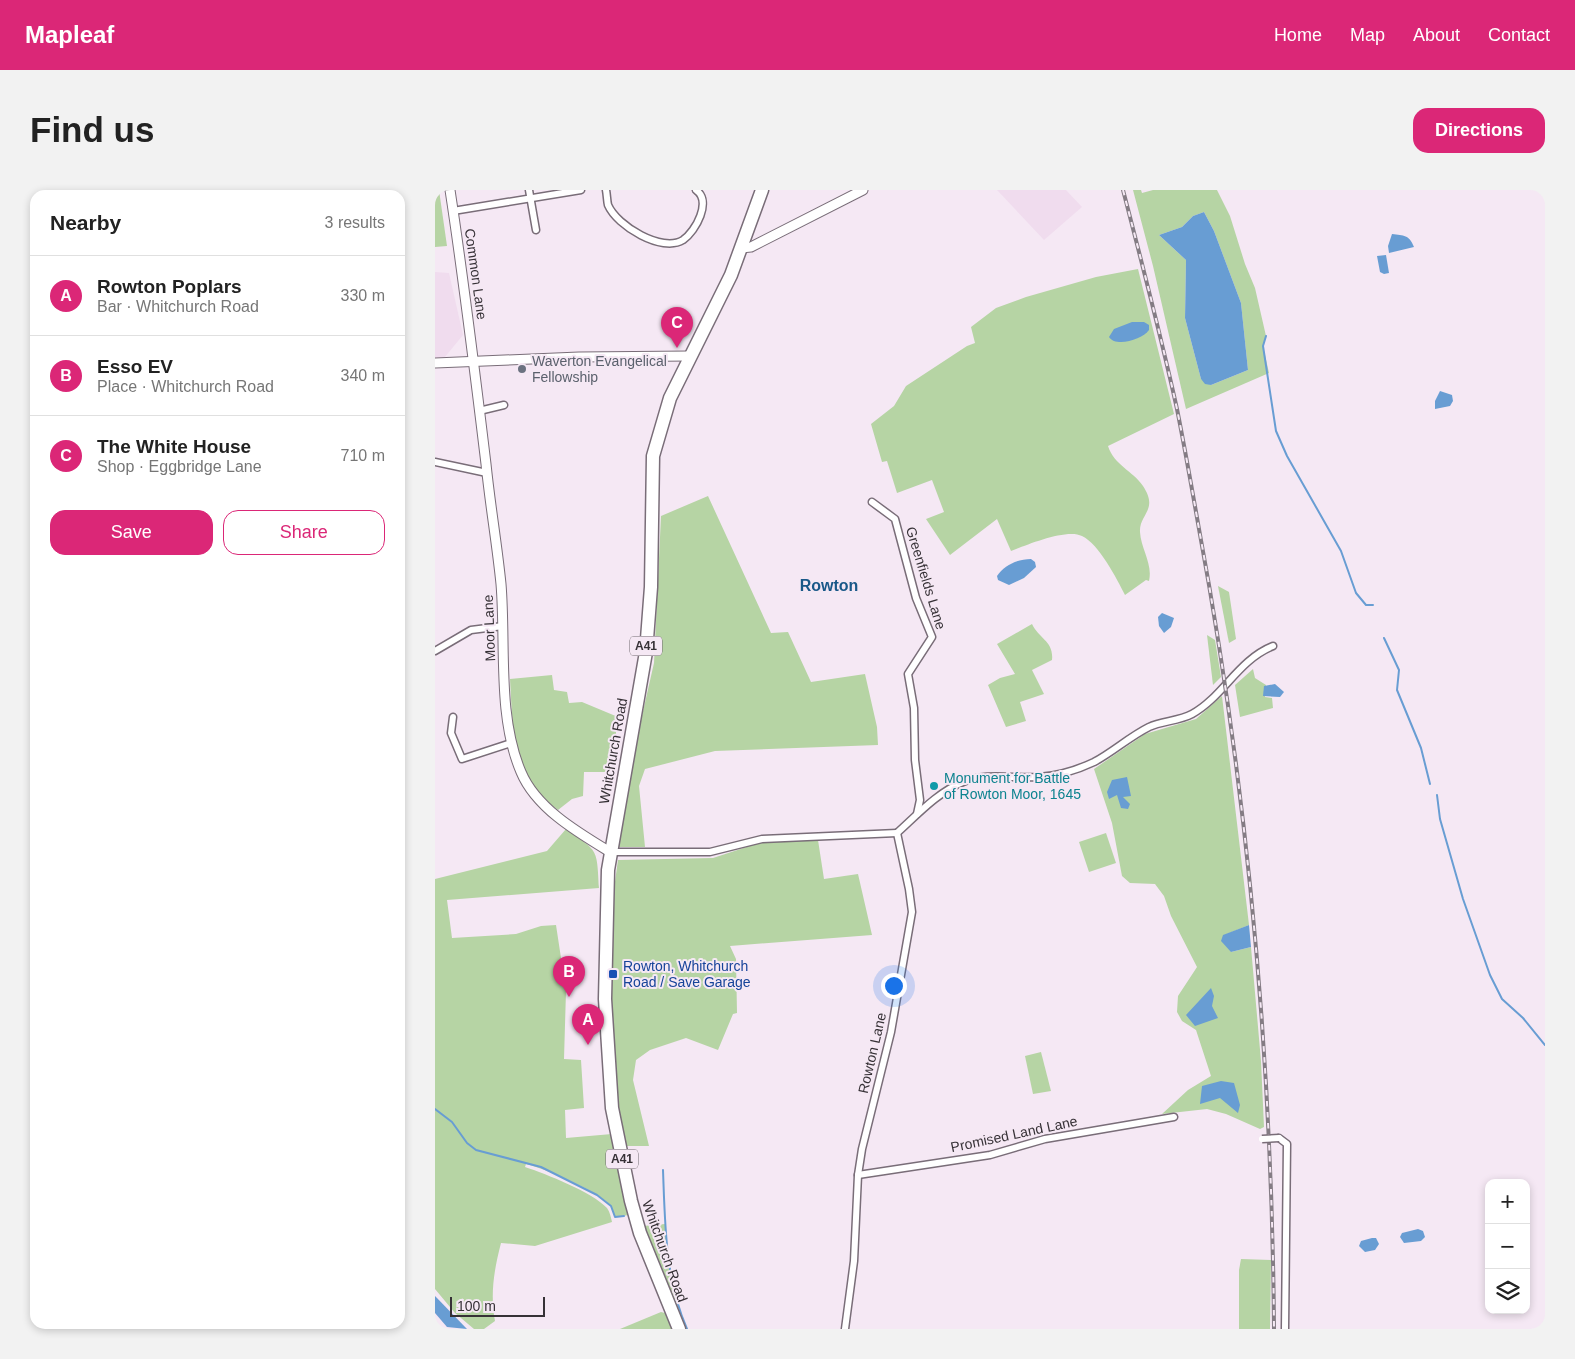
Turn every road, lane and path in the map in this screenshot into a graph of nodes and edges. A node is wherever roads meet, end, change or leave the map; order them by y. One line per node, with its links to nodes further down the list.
1 (450, 190): 9 (street, Common Lane)
2 (529, 190): 8 (street)
3 (581, 190): 8 (street)
4 (606, 190): 5 (street)
5 (696, 190)
6 (762, 190): 11 (highway, Whitchurch Road / A41)
7 (863, 190): 11 (street)
8 (530, 200): 9 (street); 10 (street)
9 (453, 211): 13 (street, Common Lane)
10 (536, 230)
11 (741, 248): 12 (highway, Whitchurch Road / A41)
12 (690, 356): 13 (street); 27 (highway, Whitchurch Road / A41)
13 (474, 362): 14 (street); 16 (street, Moor Lane)
14 (435, 363)
15 (505, 406): 16 (street)
16 (479, 411): 18 (street, Moor Lane)
17 (435, 462): 18 (street)
18 (487, 473): 20 (street, Moor Lane)
19 (872, 502): 25 (street, Greenfields Lane)
20 (503, 626): 22 (street); 24 (street, Moor Lane)
21 (1273, 646): 25 (street)
22 (435, 651)
23 (453, 717): 24 (street)
24 (511, 743): 27 (street, Moor Lane)
25 (917, 814): 26 (street)
26 (897, 832): 27 (street); 30 (street, Rowton Lane)
27 (609, 852): 31 (highway, Whitchurch Road / A41)
28 (1174, 1117): 30 (street, Promised Land Lane)
29 (1262, 1139): 33 (street, bridge)
30 (858, 1175): 32 (street, Rowton Lane)
31 (679, 1329)
32 (845, 1329)
33 (1285, 1329)

